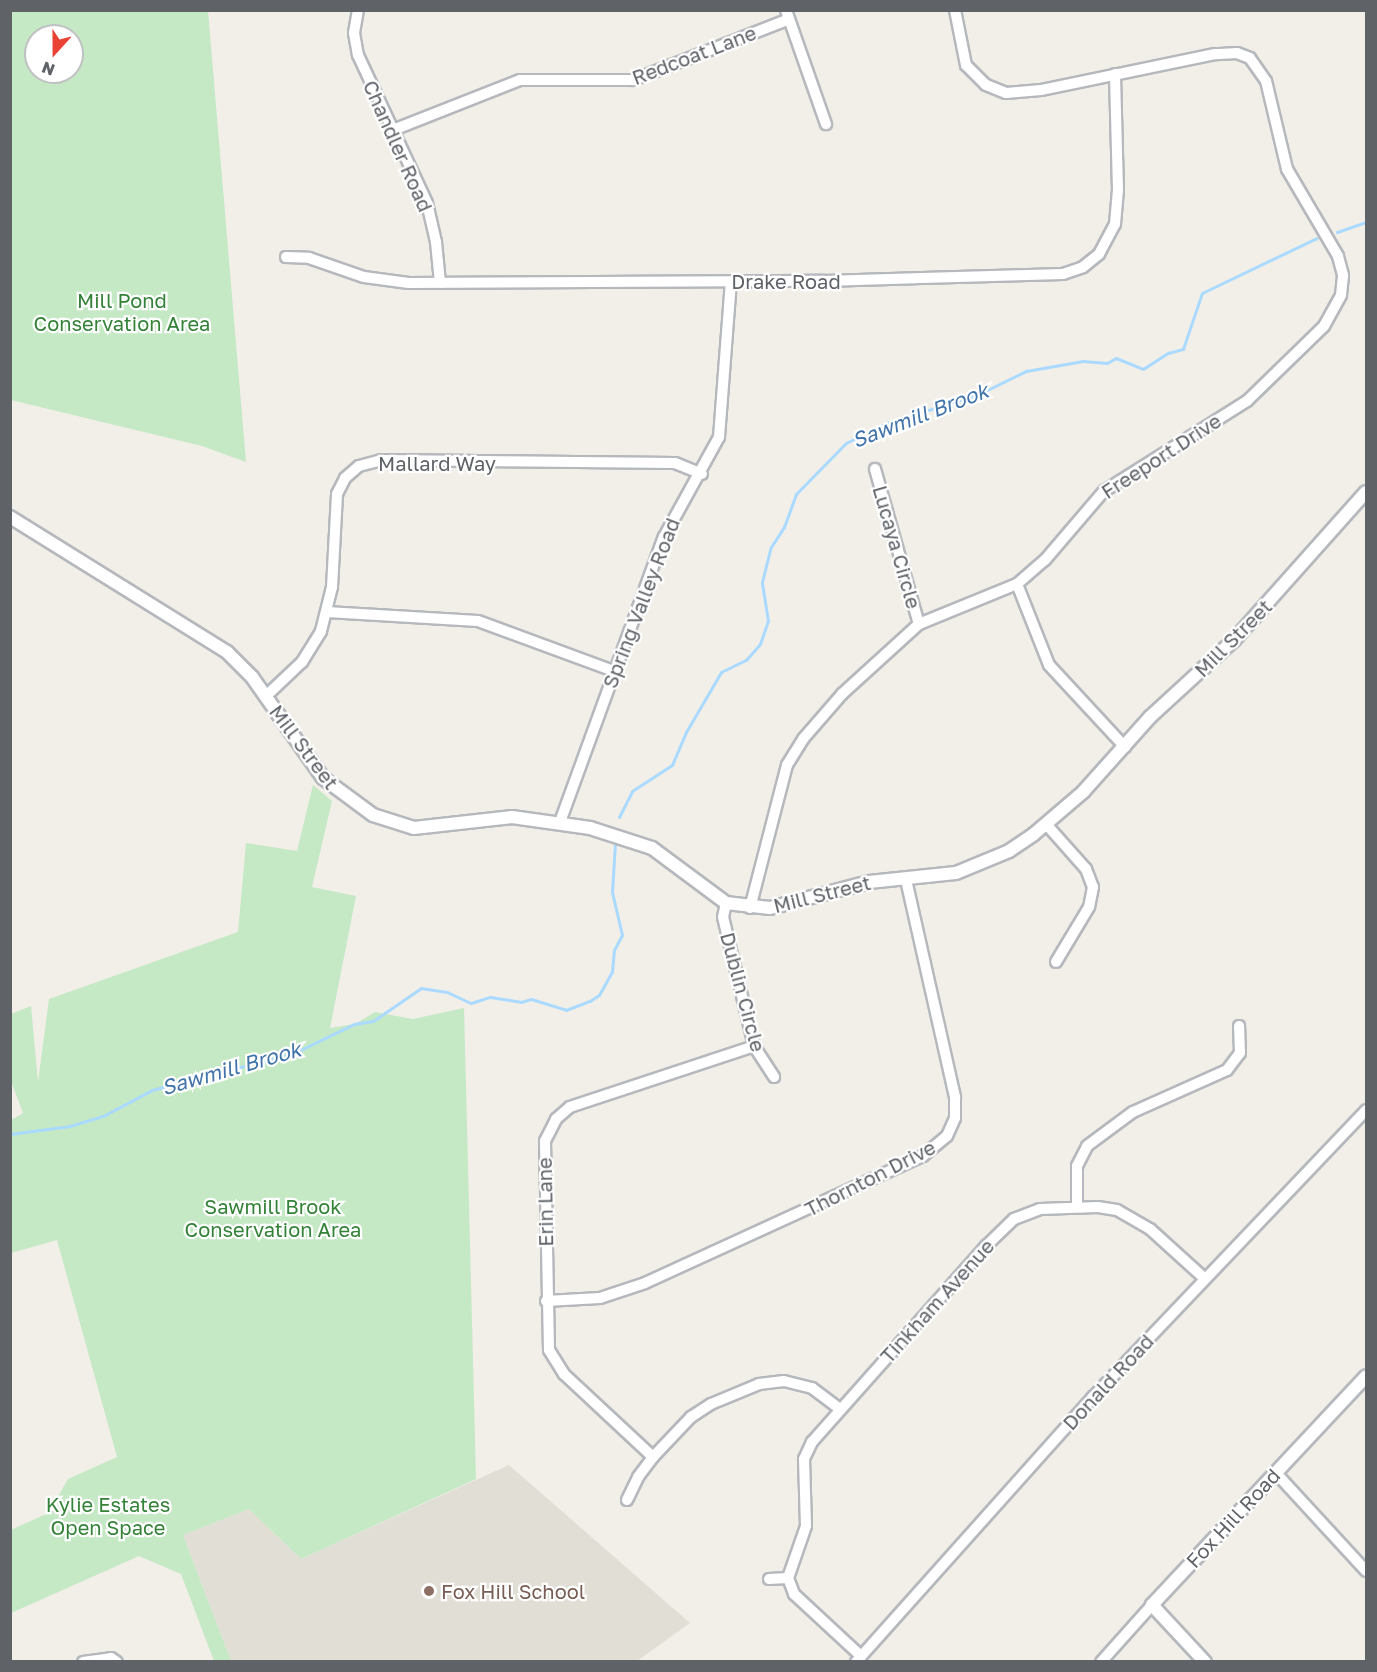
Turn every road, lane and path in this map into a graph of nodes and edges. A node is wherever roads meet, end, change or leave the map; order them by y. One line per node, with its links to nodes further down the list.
1 (358, 10): 6 (street, Chandler Road)
2 (955, 10): 4 (street, Freeport Drive)
3 (786, 15): 5 (street); 6 (street, Redcoat Lane)
4 (1115, 74): 8 (street, Drake Road); 14 (street, Freeport Drive)
5 (826, 123)
6 (393, 130): 9 (street, Chandler Road)
7 (286, 257): 9 (street, Drake Road)
8 (731, 281): 9 (street, Drake Road); 11 (street, Spring Valley Road)
9 (440, 283)
10 (875, 469): 16 (street, Lucaya Circle)
11 (702, 474): 15 (street, Mallard Way); 17 (street, Spring Valley Road)
12 (1366, 492): 19 (street, Mill Street)
13 (10, 517): 18 (street, Mill Street)
14 (1017, 584): 16 (street, Freeport Drive); 19 (street)
15 (327, 612): 17 (street); 18 (street, Mallard Way)
16 (919, 624): 24 (street, Freeport Drive)
17 (614, 671): 20 (street, Spring Valley Road)
18 (266, 696): 20 (street, Mill Street)
19 (1125, 747): 21 (street, Mill Street)
20 (560, 822): 23 (street, Mill Street)
21 (1046, 824): 22 (street, Mill Street); 25 (street)
22 (906, 880): 24 (street, Mill Street); 32 (street, Thornton Drive)
23 (726, 903): 24 (street, Mill Street); 27 (street, Dublin Circle)
24 (750, 908)
25 (1056, 962)
26 (1239, 1026): 30 (street)
27 (754, 1046): 28 (street, Dublin Circle); 32 (street, Erin Lane)
28 (774, 1077)
29 (1366, 1110): 31 (street, Donald Road)
30 (1077, 1207): 31 (street, Tinkham Avenue); 34 (street, Tinkham Avenue)
31 (1204, 1278): 42 (street, Donald Road)
32 (546, 1301): 35 (street, Erin Lane)
33 (1366, 1376): 36 (street, Fox Hill Road)
34 (840, 1409): 35 (street); 39 (street, Tinkham Avenue)
35 (653, 1457): 37 (street)
36 (1276, 1473): 38 (street); 41 (street, Fox Hill Road)
37 (627, 1500)
38 (1366, 1571)
39 (788, 1578): 40 (street); 42 (street)
40 (769, 1579)
41 (1152, 1605): 45 (street, Fox Hill Road); 46 (street)
42 (859, 1659)
43 (83, 1662): 44 (street)
44 (117, 1662)
45 (1101, 1662)
46 (1205, 1662)

